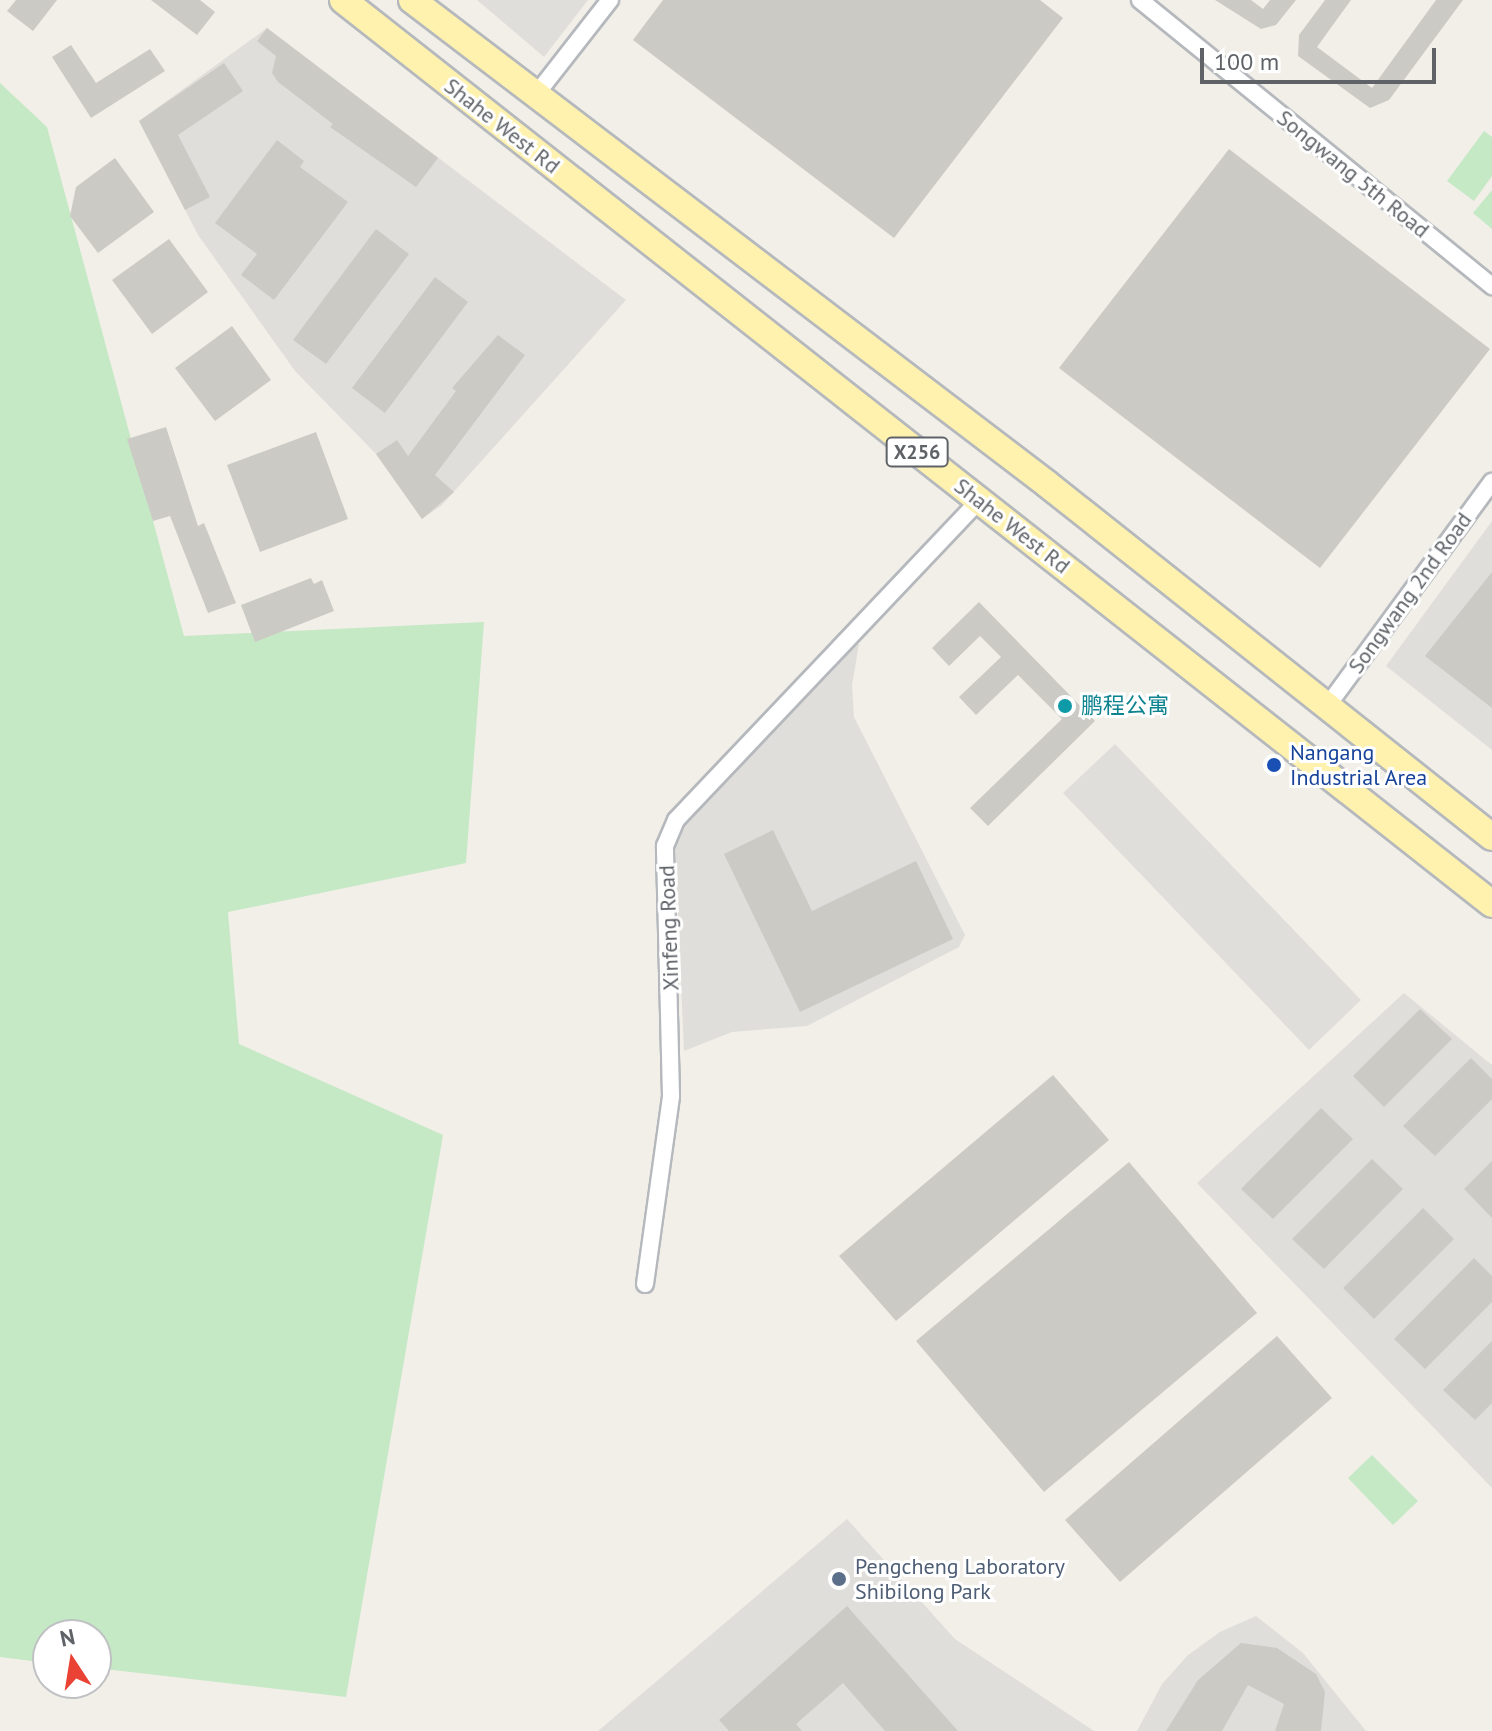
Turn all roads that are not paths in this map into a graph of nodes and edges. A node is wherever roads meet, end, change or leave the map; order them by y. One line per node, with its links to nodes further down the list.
1 (343, 0): 8 (main road, Shahe West Rd / X256)
2 (412, 0): 5 (main road, X256)
3 (610, 0): 5 (street)
4 (1140, 0): 6 (street, Songwang 5th Road)
5 (538, 92): 9 (main road, X256)
6 (1492, 286)
7 (1492, 482): 9 (street, Songwang 2nd Road)
8 (979, 501): 11 (main road, Shahe West Rd / X256); 12 (street, Xinfeng Road)
9 (1328, 705): 10 (main road, X256)
10 (1492, 837)
11 (1492, 904)
12 (645, 1284)

